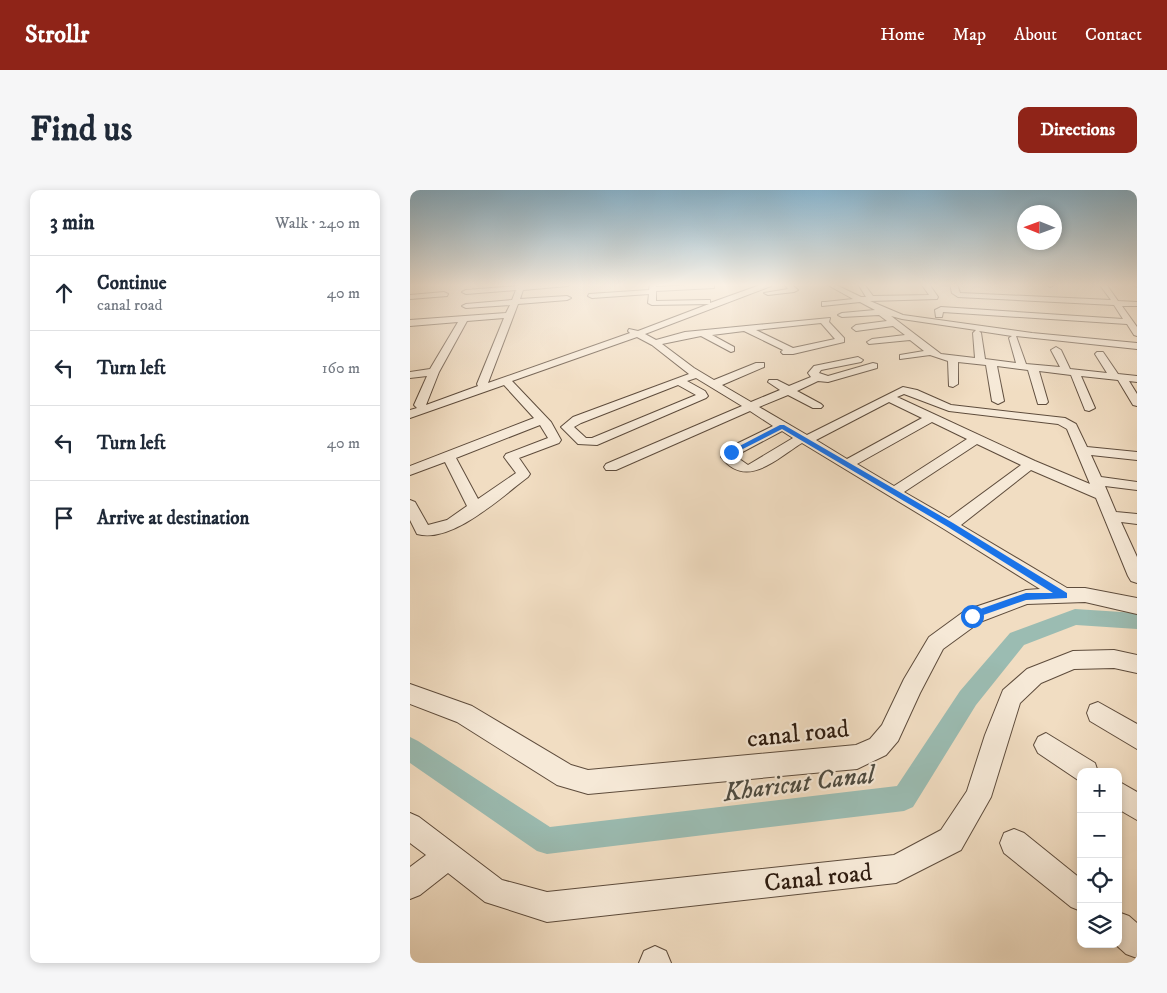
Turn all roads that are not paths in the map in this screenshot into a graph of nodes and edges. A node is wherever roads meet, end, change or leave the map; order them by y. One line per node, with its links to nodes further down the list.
1 (450, 320): 12 (street)
2 (463, 320): 40 (street)
3 (508, 320): 51 (street)
4 (665, 320): 17 (street)
5 (669, 320): 17 (street)
6 (824, 320): 13 (street)
7 (825, 320): 25 (street)
8 (890, 320): 14 (street)
9 (923, 320): 26 (street)
10 (1054, 320): 11 (street)
11 (1129, 322): 19 (street)
12 (410, 323)
13 (796, 323): 16 (street); 25 (street)
14 (894, 323): 15 (street); 21 (street)
15 (856, 328)
16 (745, 329): 20 (street); 25 (street)
17 (634, 333): 24 (street); 47 (street); 51 (street)
18 (977, 333): 35 (street)
19 (1137, 333)
20 (702, 334): 24 (street); 27 (street)
21 (912, 337): 23 (street); 29 (street)
22 (1013, 338): 38 (street)
23 (872, 342)
24 (655, 343): 43 (street)
25 (822, 345)
26 (1137, 346)
27 (731, 349)
28 (1056, 350): 41 (street)
29 (932, 352): 32 (street); 33 (street)
30 (1100, 354): 44 (street)
31 (744, 357): 36 (street)
32 (908, 359)
33 (953, 359): 35 (street); 50 (street)
34 (858, 360): 45 (street)
35 (986, 363): 38 (street); 54 (street)
36 (760, 365): 49 (street); 52 (street)
37 (873, 366): 45 (street)
38 (1022, 367): 39 (street)
39 (1033, 368): 41 (street); 55 (street)
40 (434, 372): 42 (street); 57 (street)
41 (1071, 372): 44 (street); 60 (street)
42 (410, 374)
43 (697, 374): 48 (street); 49 (street)
44 (1118, 377): 46 (street); 56 (street)
45 (817, 378): 52 (street)
46 (1137, 379)
47 (506, 381): 51 (street); 63 (street)
48 (678, 381): 48 (street)
49 (714, 384): 58 (street)
50 (953, 384)
51 (484, 386): 57 (street); 61 (street)
52 (786, 390): 58 (street); 59 (street)
53 (888, 398): 62 (street); 66 (street); 68 (street)
54 (998, 401)
55 (1042, 402)
56 (1137, 403)
57 (415, 406)
58 (751, 406): 64 (street); 74 (street)
59 (817, 406)
60 (1089, 408)
61 (410, 414)
62 (930, 418): 67 (street); 72 (street)
63 (541, 420): 65 (street); 69 (street)
64 (782, 426): 66 (street); 66 (street)
65 (498, 437): 69 (street); 71 (street)
66 (804, 439): 72 (street)
67 (976, 439): 73 (street); 78 (street)
68 (1082, 450): 70 (street); 77 (street)
69 (511, 456): 80 (street)
70 (1137, 456)
71 (450, 457): 75 (street); 80 (street)
72 (848, 464): 78 (street)
73 (1030, 464): 77 (street); 83 (street)
74 (611, 468)
75 (410, 471)
76 (1137, 486): 77 (street)
77 (1099, 488): 81 (street)
78 (894, 492): 83 (street)
79 (410, 505): 80 (street)
80 (475, 507)
81 (1110, 516): 82 (street); 84 (street)
82 (1137, 519)
83 (950, 525): 86 (street)
84 (1133, 559): 85 (street)
85 (1137, 576)
86 (1064, 596): 87 (street, canal road); 89 (street, canal road)
87 (1137, 606)
88 (1137, 664): 98 (street, Canal road)
89 (410, 694)
90 (1098, 712): 91 (street)
91 (1137, 737)
92 (1046, 745): 93 (street)
93 (1080, 768)
94 (1122, 797): 95 (street)
95 (1137, 807)
96 (410, 826): 98 (street, Canal road)
97 (1014, 843): 100 (street)
98 (448, 856): 99 (street)
99 (410, 885)
100 (1077, 894)
101 (1122, 930): 102 (street)
102 (1137, 942)

